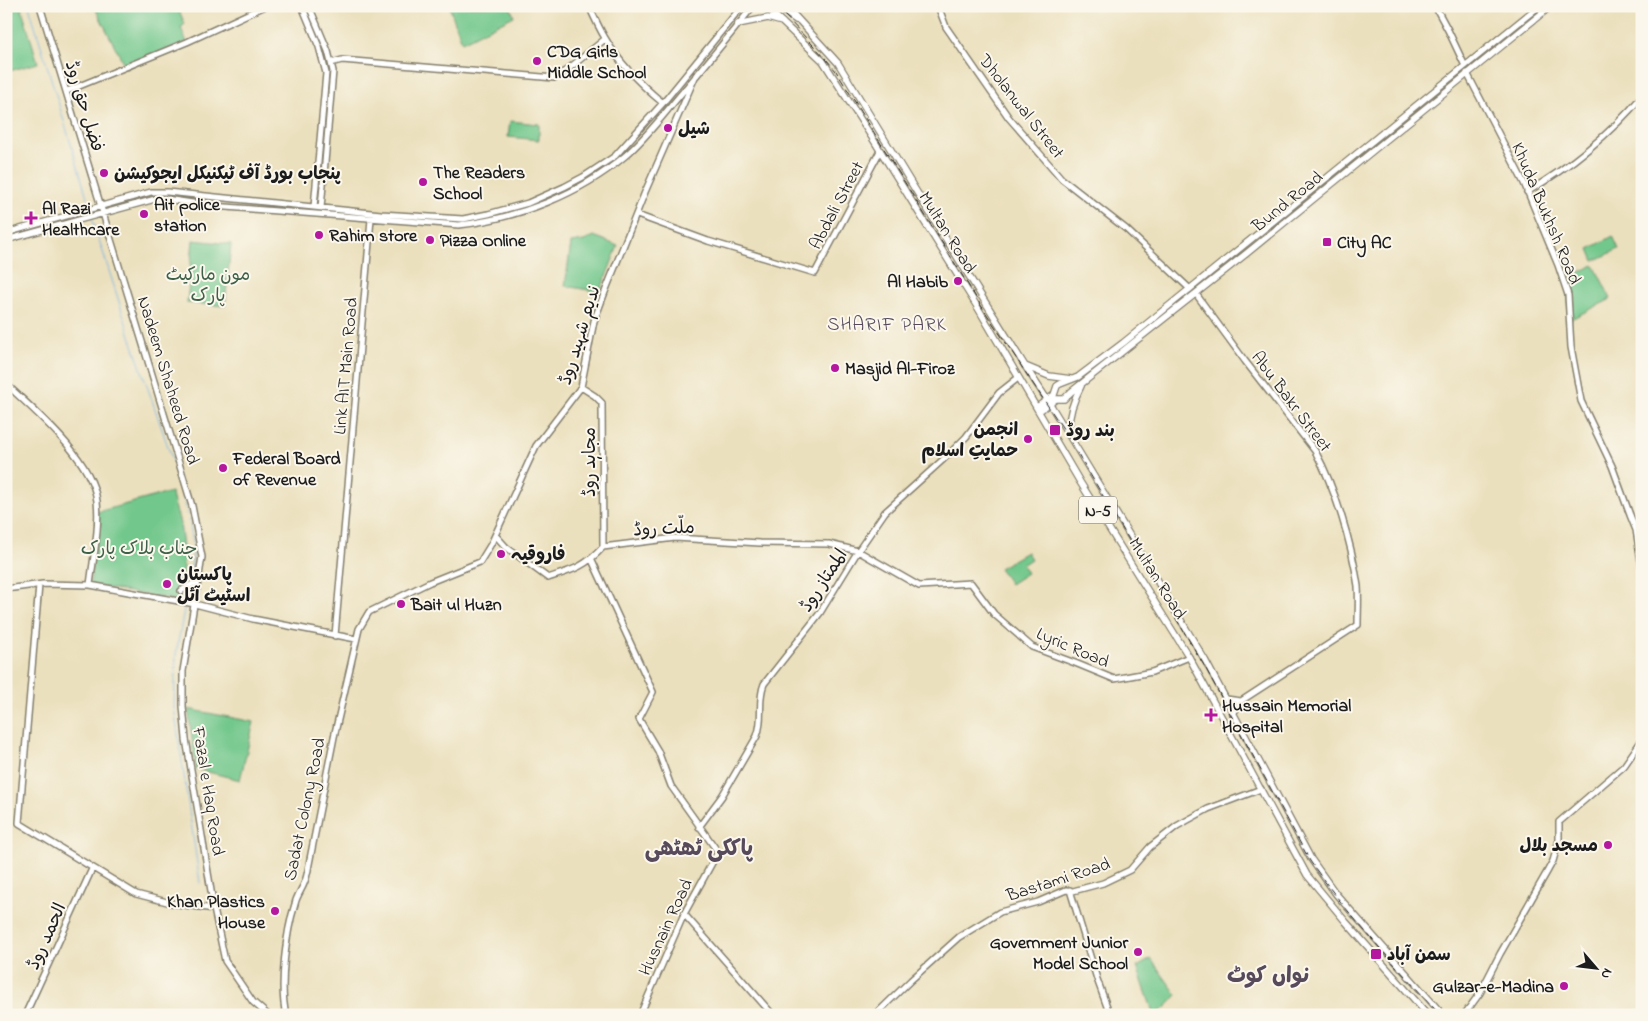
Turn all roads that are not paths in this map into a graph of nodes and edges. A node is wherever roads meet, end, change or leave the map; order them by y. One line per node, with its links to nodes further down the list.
1 (40, 6): 23 (street, فضل حق روڈ)
2 (265, 6): 23 (street)
3 (302, 6): 26 (street)
4 (309, 6): 19 (street)
5 (589, 6): 18 (street)
6 (742, 6): 25 (street)
7 (753, 6): 16 (street)
8 (765, 6): 15 (main road, Multan Road / N-5)
9 (777, 6): 17 (main road)
10 (786, 6): 17 (main road, Multan Road / N-5)
11 (938, 6): 38 (street, Dholanwal Street)
12 (1435, 6): 20 (street)
13 (1539, 6): 20 (main road, Bund Road)
14 (1550, 6): 21 (main road, Bund Road)
15 (784, 23): 16 (main road); 28 (main road, Multan Road / N-5)
16 (738, 24): 22 (street)
17 (807, 29): 41 (main road, Multan Road / N-5)
18 (605, 39): 19 (street); 25 (street)
19 (331, 63): 27 (street)
20 (1465, 66): 38 (main road, Bund Road)
21 (1467, 73): 29 (street, Khuda Bukhsh Road); 39 (main road, Bund Road)
22 (696, 75): 34 (street, ندیم شہید روڈ); 35 (street)
23 (67, 91): 30 (street, فضل حق روڈ)
24 (1642, 96): 29 (street)
25 (663, 103): 32 (street)
26 (321, 134): 27 (street); 31 (street)
27 (328, 134): 32 (street)
28 (880, 150): 34 (street, Abdali Street); 42 (main road, Multan Road / N-5)
29 (1527, 192): 55 (street, Khuda Bukhsh Road)
30 (99, 206): 31 (street); 33 (street, فضل حق روڈ); 36 (street)
31 (314, 207): 32 (street)
32 (321, 208)
33 (100, 214): 35 (street); 37 (street); 53 (street, Nadeem Shaheed Road)
34 (637, 215): 46 (street, ندیم شہید روڈ)
35 (371, 219): 62 (street, Link AIT Main Road)
36 (6, 233)
37 (6, 240)
38 (1190, 290): 40 (main road, Bund Road)
39 (1196, 294): 40 (main road, Bund Road); 66 (street, Abu Bakr Street)
40 (1178, 303): 43 (main road, Bund Road); 45 (main road, Bund Road)
41 (1025, 366): 43 (main road); 47 (main road, Multan Road / N-5)
42 (1018, 378): 48 (main road, Multan Road / N-5); 52 (street, الممتاز روڈ)
43 (1073, 379): 47 (main road, Bund Road)
44 (6, 384): 58 (street)
45 (1082, 384): 47 (main road, Bund Road); 49 (main road)
46 (581, 387): 50 (street, ندیم شہید روڈ); 51 (street, مجاہد روڈ)
47 (1049, 401): 48 (main road, Bund Road); 49 (main road, Multan Road / N-5)
48 (1038, 409): 64 (main road, Multan Road / N-5)
49 (1069, 435): 65 (main road, Multan Road / N-5)
50 (496, 536): 54 (street); 63 (street, ندیم شہید روڈ)
51 (603, 547): 52 (street, ملّت روڈ); 54 (street)
52 (858, 551): 64 (street, Lyric Road); 70 (street, الممتاز روڈ)
53 (202, 557): 56 (street, Fazal e Haq Road)
54 (592, 560): 70 (street)
55 (1642, 568)
56 (199, 580): 60 (street); 61 (street, Fazal e Haq Road)
57 (39, 585): 58 (street); 59 (street); 73 (street)
58 (90, 585): 61 (street)
59 (6, 589)
60 (182, 590)
61 (193, 604): 62 (street); 75 (street, Fazal e Haq Road)
62 (335, 636): 63 (street)
63 (356, 639): 79 (street, Sadat Colony Road)
64 (1190, 657): 69 (main road, Multan Road / N-5)
65 (1226, 699): 66 (street); 67 (main road, Multan Road / N-5)
66 (1241, 701): 67 (street)
67 (1234, 714): 71 (main road, Multan Road / N-5)
68 (1642, 741): 86 (street)
69 (1261, 789): 72 (main road, Multan Road / N-5); 74 (street, Bastami Road)
70 (699, 827): 76 (street, Husnain Road)
71 (1293, 828): 72 (main road); 85 (main road, Multan Road / N-5)
72 (1283, 833): 84 (main road, Multan Road / N-5)
73 (92, 869): 75 (street); 77 (street, الحمد روڈ)
74 (1070, 890): 82 (street, Bastami Road); 83 (street)
75 (214, 909): 78 (street, Fazal e Haq Road)
76 (684, 914): 80 (street, Husnain Road); 81 (street)
77 (25, 1015)
78 (268, 1015)
79 (286, 1015)
80 (640, 1015)
81 (773, 1015)
82 (875, 1015)
83 (1110, 1015)
84 (1428, 1015)
85 (1443, 1015)
86 (1464, 1015)

